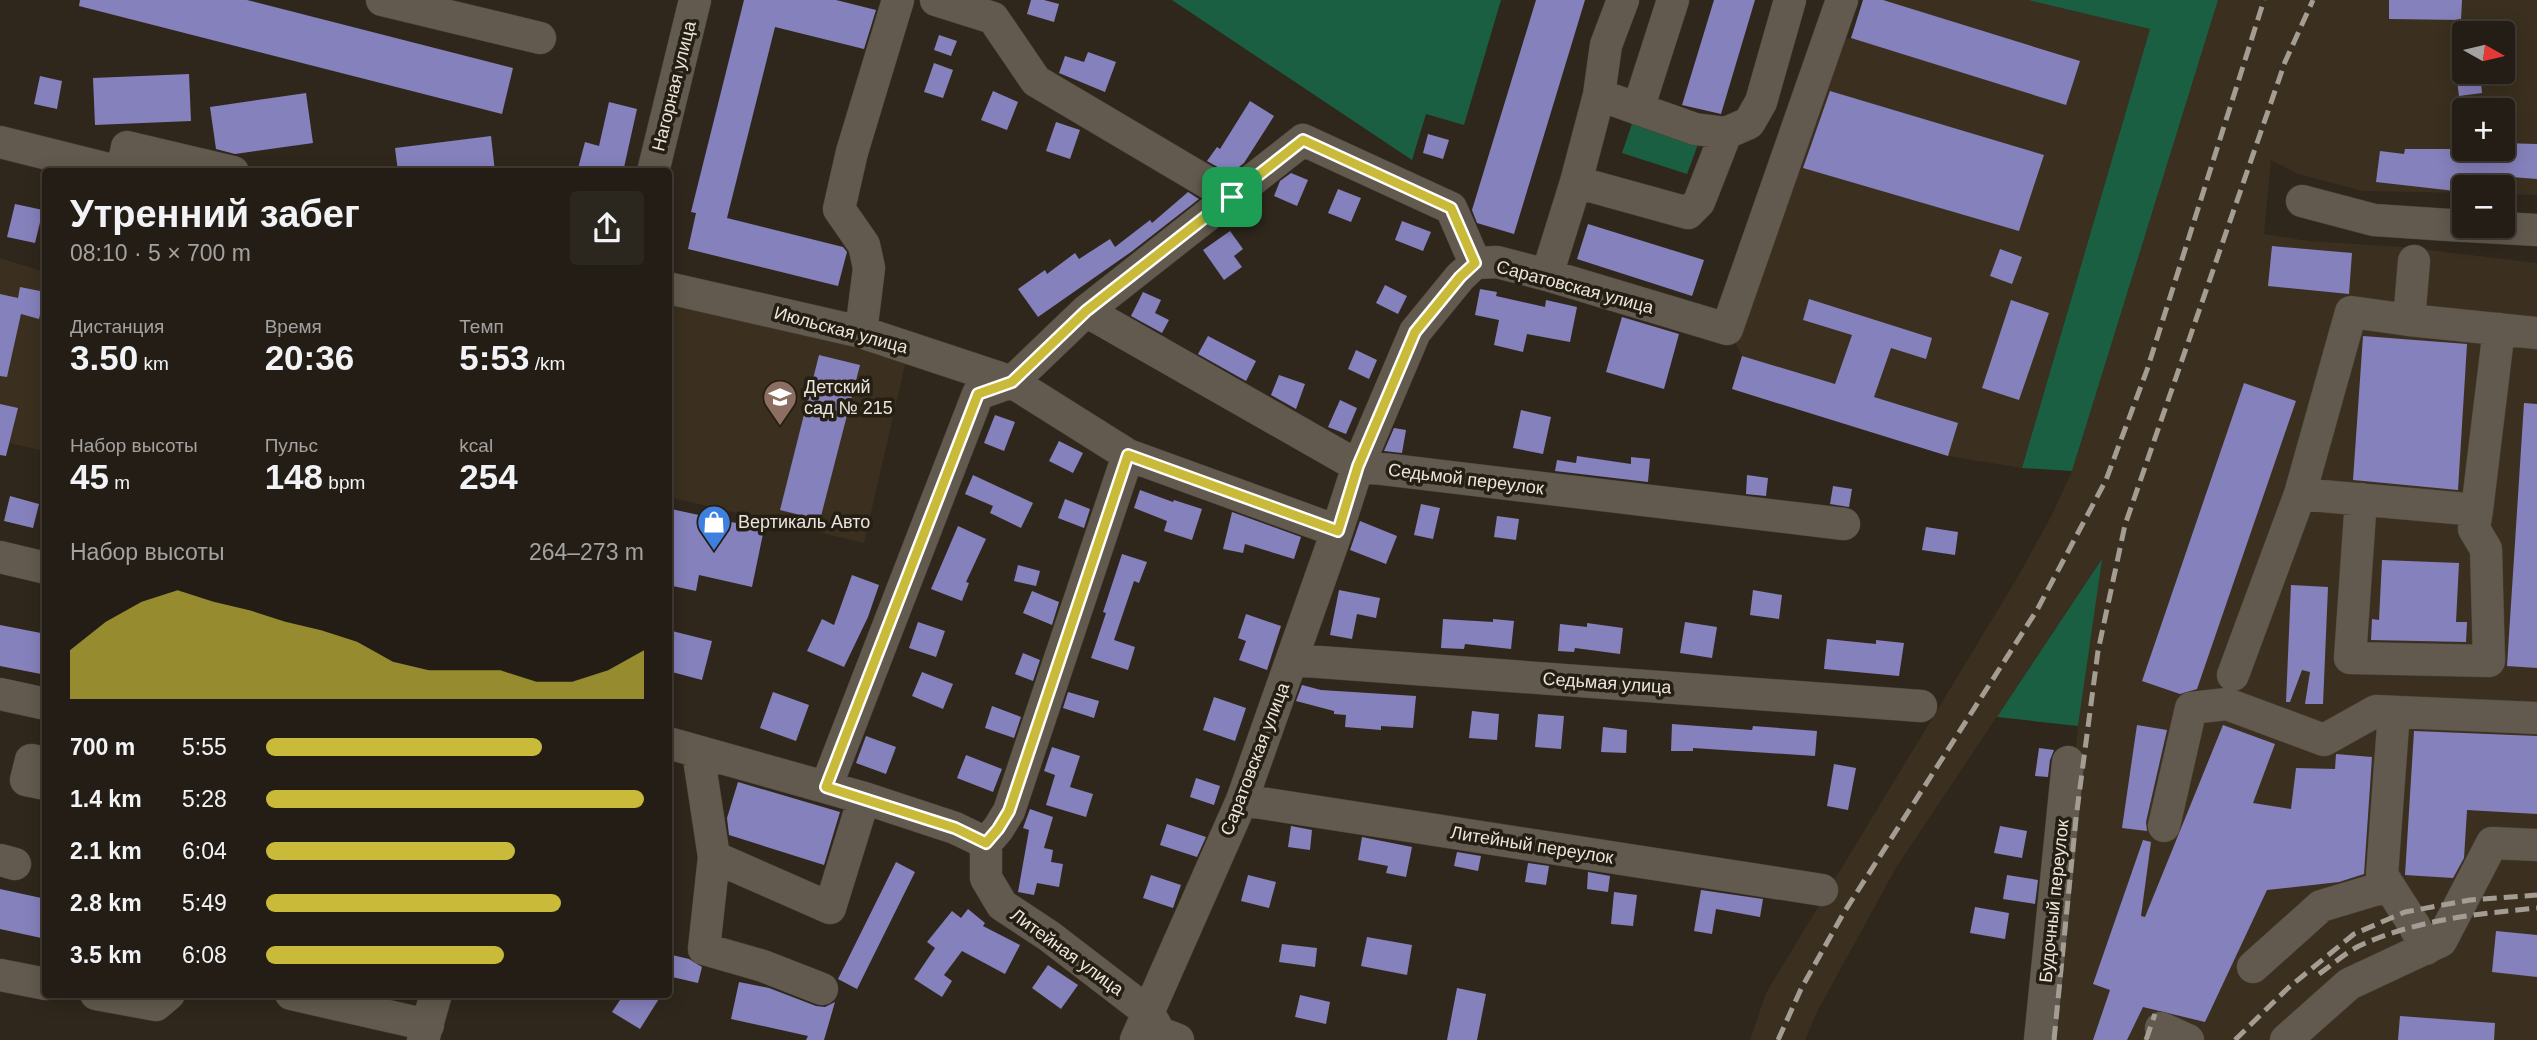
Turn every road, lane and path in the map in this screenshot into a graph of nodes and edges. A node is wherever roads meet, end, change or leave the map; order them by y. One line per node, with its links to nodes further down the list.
1 (382, 0): 9 (street)
2 (695, 0): 18 (street, Нагорная улица)
3 (898, 0): 32 (street)
4 (936, 0): 20 (street)
5 (1623, 0): 11 (street)
6 (1673, 0): 12 (street)
7 (1790, 0): 13 (street)
8 (1842, 0): 27 (street, Саратовская улица)
9 (472, 10): 10 (street)
10 (540, 38)
11 (1599, 95): 12 (street); 19 (street)
12 (1638, 109): 13 (street)
13 (1726, 133): 19 (street)
14 (0, 142): 15 (street)
15 (105, 168)
16 (122, 168): 17 (street)
17 (216, 168)
18 (654, 168)
19 (1576, 182): 27 (street)
20 (1232, 197): 26 (street); 29 (street)
21 (2302, 201): 22 (street)
22 (2452, 225)
23 (2515, 229): 24 (street)
24 (2537, 230)
25 (2414, 261): 30 (street)
26 (1475, 263): 27 (street, Саратовская улица); 36 (street, Саратовская улица)
27 (1546, 275)
28 (672, 289): 32 (street, Июльская улица)
29 (1086, 311): 34 (street); 36 (street, Седьмой переулок)
30 (2409, 320): 31 (street); 37 (street)
31 (2498, 329): 33 (street); 39 (street)
32 (861, 332): 34 (street, Июльская улица)
33 (2537, 333)
34 (1012, 382): 35 (street); 55 (street)
35 (1128, 455): 41 (street); 59 (street)
36 (1358, 466): 40 (street, Седьмой переулок); 41 (street, Саратовская улица)
37 (2300, 494): 38 (street); 45 (street)
38 (2361, 499): 39 (street); 39 (street)
39 (2477, 510)
40 (1844, 524)
41 (1338, 531): 44 (street, Саратовская улица)
42 (0, 557): 43 (street)
43 (42, 567)
44 (1293, 660): 48 (street, Седьмая улица); 57 (street, Саратовская улица)
45 (2233, 675)
46 (0, 694): 47 (street)
47 (42, 703)
48 (1921, 706)
49 (2394, 712): 50 (street); 58 (street); 62 (street)
50 (2537, 718)
51 (683, 748): 55 (street); 61 (street)
52 (42, 762): 54 (street)
53 (2068, 762): 76 (street, Будочный переулок)
54 (42, 783)
55 (826, 787): 56 (street)
56 (864, 798): 59 (street); 61 (street)
57 (1242, 800): 63 (street, Литейный переулок); 73 (street, Саратовская улица)
58 (2164, 826)
59 (986, 843): 73 (street, Литейная улица)
60 (2537, 845): 64 (street)
61 (714, 857): 68 (street)
62 (2388, 886): 64 (street); 65 (street)
63 (1822, 890)
64 (2426, 949): 77 (street)
65 (2253, 967)
66 (0, 975): 67 (street)
67 (42, 983)
68 (822, 989)
69 (116, 998): 70 (street)
70 (165, 998)
71 (305, 998): 74 (street)
72 (435, 998): 74 (street)
73 (1142, 1026): 75 (street, Литейная улица)
74 (425, 1032)
75 (1178, 1040)
76 (2040, 1040)
77 (2286, 1040)

